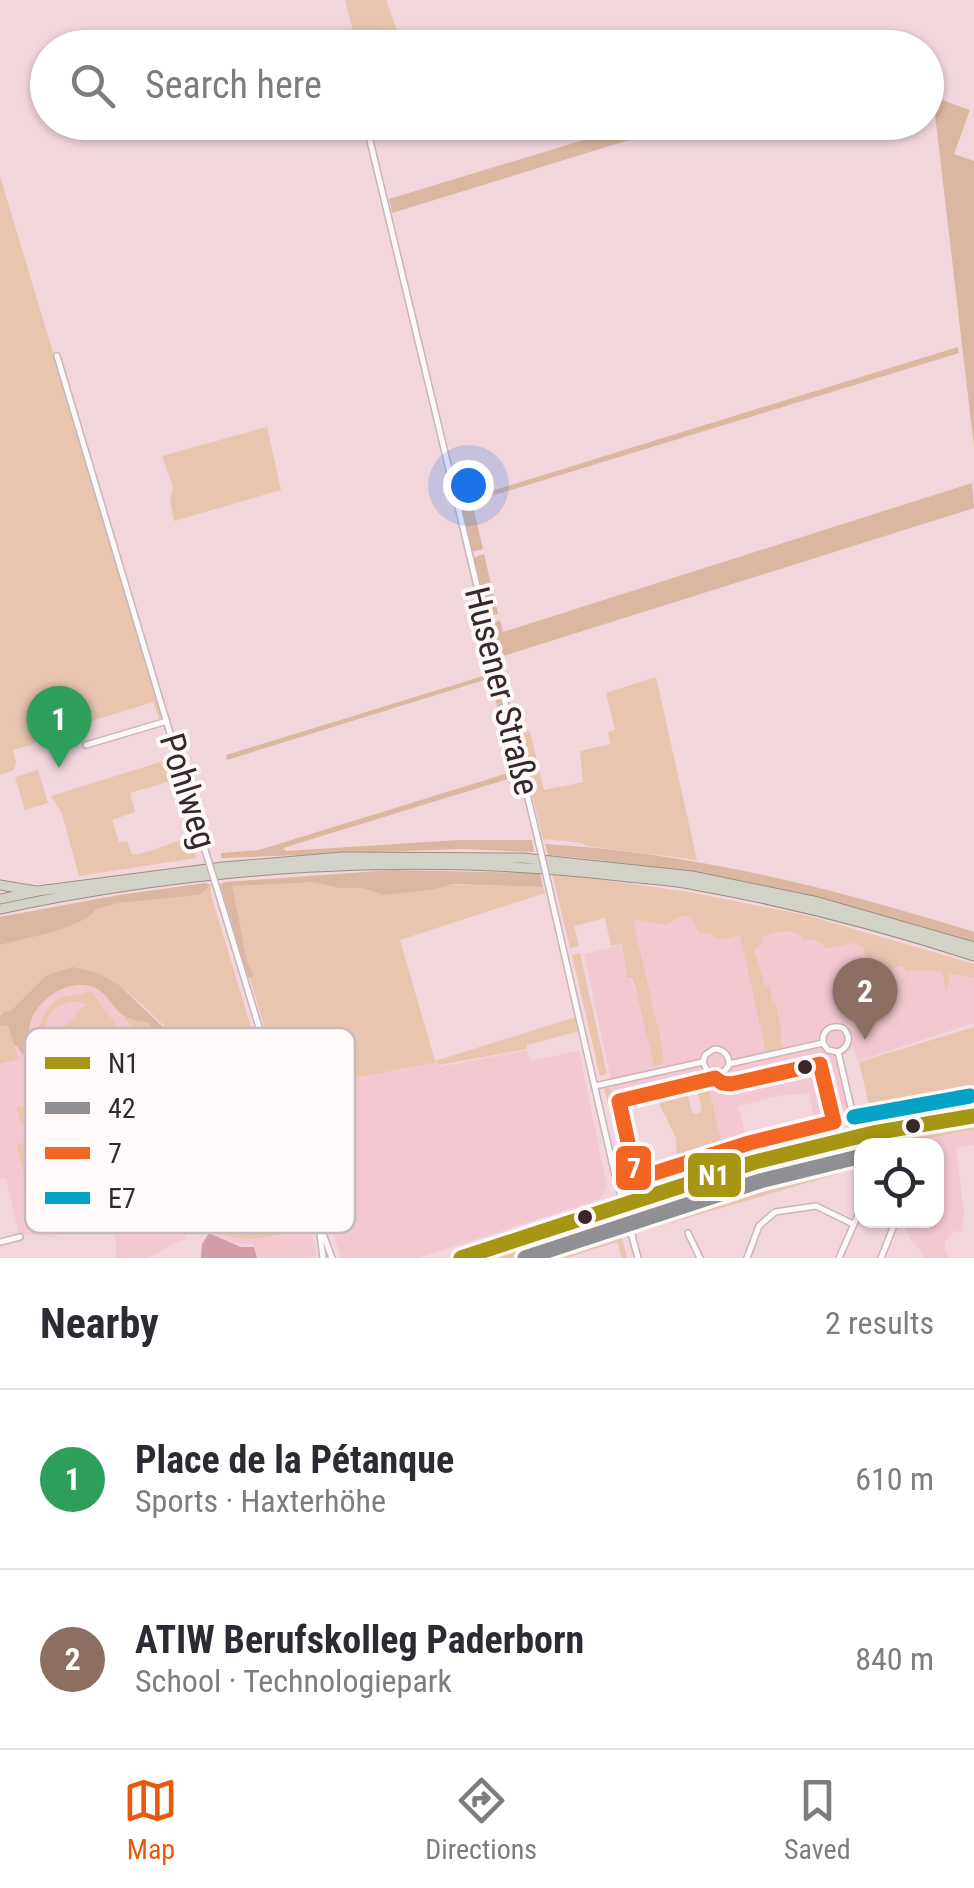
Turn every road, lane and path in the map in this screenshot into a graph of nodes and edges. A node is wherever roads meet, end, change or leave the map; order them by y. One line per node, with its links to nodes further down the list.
1 (370, 140): 16 (street, Husener Straße, bridge)
2 (57, 356): 3 (street, Pohlweg)
3 (167, 720): 4 (street); 11 (street, Pohlweg, bridge)
4 (86, 745)
5 (0, 885): 6 (highway)
6 (38, 891): 7 (highway); 9 (highway)
7 (0, 899)
8 (0, 909): 10 (highway)
9 (974, 947)
10 (974, 956)
11 (259, 1028)
12 (823, 1042): 13 (street); 13 (street); 15 (street)
13 (838, 1052): 18 (street)
14 (703, 1062): 15 (street); 15 (street); 16 (street)
15 (729, 1064)
16 (595, 1086): 19 (street, Husener Straße)
17 (974, 1116): 18 (main road)
18 (858, 1137): 19 (main road)
19 (623, 1204): 20 (main road); 26 (street, Husener Straße)
20 (585, 1217): 26 (main road); 31 (main road)
21 (853, 1224): 34 (street); 35 (street)
22 (894, 1228): 36 (street)
23 (320, 1233): 29 (street, Pohlweg)
24 (322, 1233): 30 (street, Pohlweg)
25 (688, 1234): 33 (street)
26 (632, 1235): 32 (street, Husener Straße)
27 (20, 1236): 28 (street)
28 (0, 1242)
29 (323, 1258)
30 (332, 1258)
31 (461, 1258)
32 (638, 1258)
33 (700, 1258)
34 (747, 1258)
35 (839, 1258)
36 (881, 1258)

